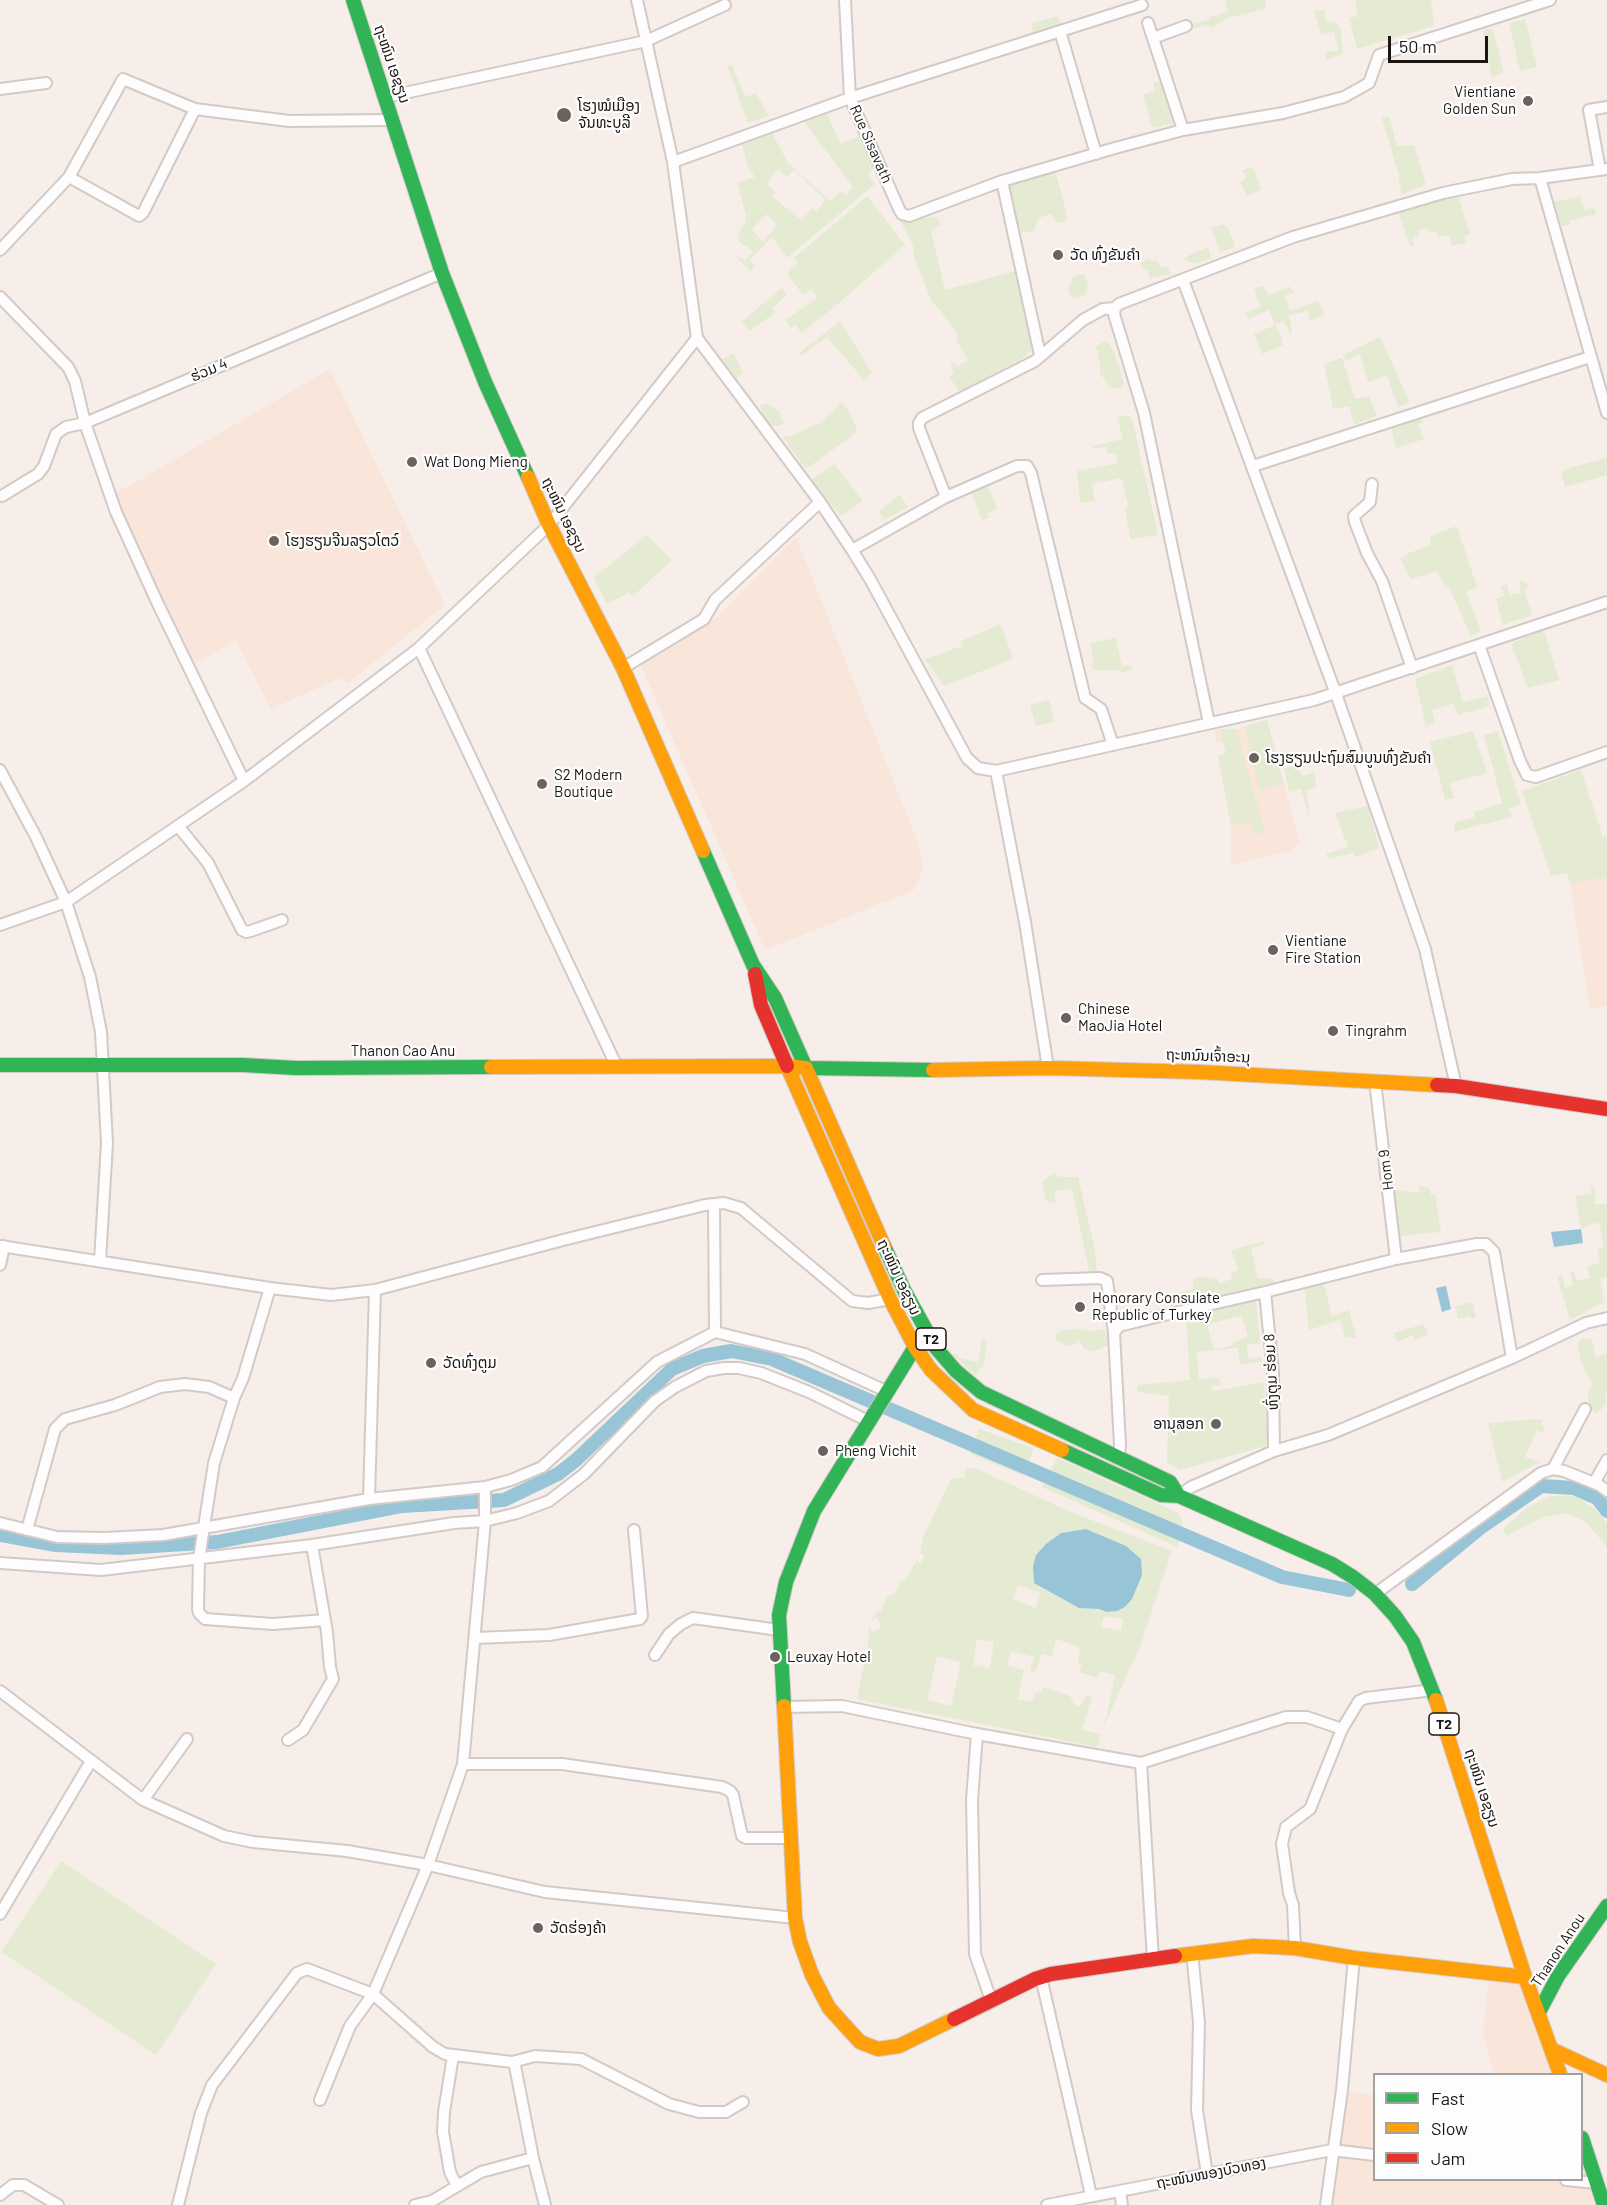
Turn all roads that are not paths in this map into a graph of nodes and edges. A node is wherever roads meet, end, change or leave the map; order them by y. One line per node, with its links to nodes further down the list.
1 (353, 0): 14 (main road, ຖະໜົນ ເອຊຽນ / T2)
2 (638, 0): 11 (street)
3 (844, 0): 15 (street, Rue Sisavath)
4 (1550, 0): 19 (street)
5 (725, 5): 11 (street)
6 (1142, 5): 9 (street)
7 (1148, 23): 10 (street)
8 (1186, 26): 10 (street)
9 (1059, 31): 15 (street); 20 (street)
10 (1153, 38): 19 (street)
11 (646, 41): 14 (street); 21 (street)
12 (46, 83): 13 (street)
13 (0, 89)
14 (386, 97): 18 (main road, ຖະໜົນ ເອຊຽນ / T2)
15 (850, 98): 21 (street); 25 (street, Rue Sisavath)
16 (1607, 107): 22 (street)
17 (195, 109): 18 (street); 23 (street); 23 (street)
18 (393, 120): 27 (main road, ຖະໜົນ ເອຊຽນ / T2)
19 (1183, 130): 20 (street)
20 (1096, 153): 25 (street)
21 (673, 162): 31 (street)
22 (1603, 170): 24 (street)
23 (69, 177): 26 (street)
24 (1540, 178): 28 (street); 33 (street)
25 (1002, 181): 32 (street)
26 (0, 250)
27 (442, 273): 35 (street, ຮ່ວມ 4); 41 (main road, ຖະໜົນ ເອຊຽນ / T2)
28 (1184, 280): 30 (street); 36 (street)
29 (1, 298): 35 (street)
30 (1115, 308): 32 (street); 49 (street)
31 (697, 338): 40 (street); 41 (street)
32 (1040, 355): 39 (street)
33 (1590, 357): 34 (street); 36 (street)
34 (1607, 413)
35 (85, 423): 38 (street, ຮ່ວມ 4); 54 (street)
36 (1253, 466): 48 (street)
37 (1372, 484): 47 (street)
38 (2, 496)
39 (946, 496): 42 (street); 50 (street)
40 (820, 502): 42 (street); 46 (street)
41 (549, 525): 45 (street); 46 (main road, ຖະໜົນ ເອຊຽນ / T2)
42 (852, 550): 53 (street)
43 (1607, 603): 44 (street)
44 (1479, 645): 47 (street); 51 (street)
45 (420, 648): 54 (street); 63 (street)
46 (622, 668): 59 (main road, ຖະໜົນ ເອຊຽນ / T2)
47 (1412, 668): 48 (street)
48 (1336, 694): 49 (street); 67 (street)
49 (1209, 723): 50 (street)
50 (1113, 745): 53 (street)
51 (1607, 752)
52 (0, 770): 56 (street)
53 (996, 771): 65 (street)
54 (244, 780): 55 (street)
55 (178, 826): 56 (street); 57 (street)
56 (66, 902): 58 (street); 61 (street)
57 (282, 920)
58 (0, 925)
59 (753, 965): 62 (main road, ຖະໜົນ ເອຊຽນ / T2); 64 (main road, ຖະໜົນ ເອຊຽນ / T2)
60 (0, 1065): 61 (main road, Thanon Cao Anu)
61 (102, 1066): 63 (main road, Thanon Cao Anu); 72 (street)
62 (786, 1066): 63 (main road, Thanon Cao Anu); 64 (main road, Thanon Cao Anu); 78 (main road, ຖະໜົນ ເອຊຽນ / T2)
63 (617, 1067)
64 (806, 1068): 65 (main road, ຖະຫນົນເຈົ້າອະນຸ); 89 (main road, ຖະໜົນ ເອຊຽນ / T2)
65 (1048, 1068): 66 (main road, ຖະຫນົນເຈົ້າອະນຸ)
66 (1375, 1081): 67 (main road, ຖະຫນົນເຈົ້າອະນຸ); 71 (street, Hom 9)
67 (1456, 1086): 68 (main road, ຖະຫນົນເຈົ້າອະນຸ)
68 (1607, 1109)
69 (714, 1203): 76 (street); 78 (street); 80 (street)
70 (2, 1246): 72 (street); 73 (street)
71 (1396, 1259): 77 (street); 83 (street)
72 (100, 1261): 75 (street)
73 (0, 1266)
74 (1042, 1280): 81 (street)
75 (270, 1288): 76 (street); 85 (street)
76 (375, 1290): 96 (street)
77 (1265, 1292): 81 (street); 88 (street, ທົ່ງຕູມ ຮ່ອມ 8)
78 (890, 1299): 82 (main road, ຖະໜົນ ເອຊຽນ / T2)
79 (1607, 1318): 83 (street)
80 (715, 1332): 84 (street); 93 (street)
81 (1114, 1333): 89 (street)
82 (915, 1347): 84 (main road); 95 (main road, ຖະໜົນ ເອຊຽນ / T2)
83 (1512, 1358): 88 (street)
84 (885, 1394): 87 (main road)
85 (234, 1398): 99 (street); 101 (street)
86 (1585, 1409): 91 (street)
87 (869, 1419): 97 (street); 107 (main road)
88 (1274, 1451): 95 (street)
89 (1119, 1457): 95 (main road, ຖະໜົນ ເອຊຽນ / T2)
90 (1607, 1460): 92 (street)
91 (1553, 1469): 92 (street); 105 (street)
92 (1594, 1483): 94 (street)
93 (485, 1487): 96 (street); 97 (street)
94 (1607, 1491)
95 (1179, 1496): 105 (main road, ຖະໜົນ ເອຊຽນ / T2)
96 (369, 1499): 101 (street)
97 (485, 1521): 102 (street); 108 (street)
98 (0, 1523): 99 (street)
99 (27, 1530): 101 (street)
100 (634, 1530): 108 (street)
101 (204, 1532): 103 (street)
102 (312, 1545): 103 (street); 106 (street)
103 (200, 1555): 104 (street); 106 (street)
104 (0, 1563)
105 (1374, 1594): 111 (main road, ຖະໜົນ ເອຊຽນ / T2)
106 (325, 1620): 116 (street)
107 (779, 1630): 109 (street); 112 (main road)
108 (475, 1638): 119 (street)
109 (655, 1655)
110 (0, 1690): 117 (street)
111 (1432, 1690): 113 (street); 131 (main road, ຖະໜົນ ເອຊຽນ / T2)
112 (784, 1707): 114 (street); 121 (main road)
113 (1342, 1730): 118 (street); 126 (street)
114 (977, 1734): 118 (street); 133 (street)
115 (187, 1739): 120 (street)
116 (288, 1740)
117 (91, 1761): 120 (street); 124 (street)
118 (1141, 1763): 129 (street)
119 (463, 1764): 121 (street); 122 (street)
120 (143, 1800): 122 (street)
121 (790, 1838): 125 (main road)
122 (428, 1864): 125 (street); 132 (street)
123 (1607, 1906): 134 (main road, Thanon Anou)
124 (0, 1914)
125 (795, 1918): 133 (main road)
126 (1295, 1948): 127 (main road); 128 (main road)
127 (1192, 1953): 129 (main road); 146 (street)
128 (1354, 1958): 131 (main road); 143 (street)
129 (1153, 1959): 130 (main road)
130 (1041, 1977): 133 (main road); 152 (street)
131 (1525, 1977): 134 (main road, ຖະໜົນ ເອຊຽນ / T2)
132 (373, 1994): 136 (street); 140 (street); 154 (street)
133 (991, 2000)
134 (1539, 2012): 135 (main road, ຖະໜົນ ເອຊຽນ / T2)
135 (1551, 2049): 138 (main road, ຖະໜົນ ເອຊຽນ / T2); 139 (main road)
136 (453, 2056): 137 (street); 149 (street)
137 (512, 2062): 141 (street); 145 (street)
138 (1560, 2073)
139 (1607, 2075)
140 (320, 2100)
141 (743, 2102)
142 (1583, 2144): 148 (main road)
143 (1332, 2150): 144 (street, ຖະໜົນໜອງບົວທອງ); 146 (street, ຖະໜົນໜອງບົວທອງ); 159 (street)
144 (1373, 2155)
145 (533, 2157): 149 (street); 156 (street)
146 (1207, 2174): 150 (street, ຖະໜົນໜອງບົວທອງ)
147 (1576, 2181): 148 (street)
148 (1597, 2183): 160 (main road)
149 (457, 2187): 155 (street)
150 (1120, 2191): 152 (street, ຖະໜົນໜອງບົວທອງ); 158 (street)
151 (0, 2195): 153 (street)
152 (1092, 2195): 157 (street, ຖະໜົນໜອງບົວທອງ)
153 (58, 2205)
154 (178, 2205)
155 (415, 2205)
156 (545, 2205)
157 (1047, 2205)
158 (1122, 2205)
159 (1326, 2205)
160 (1604, 2205)

